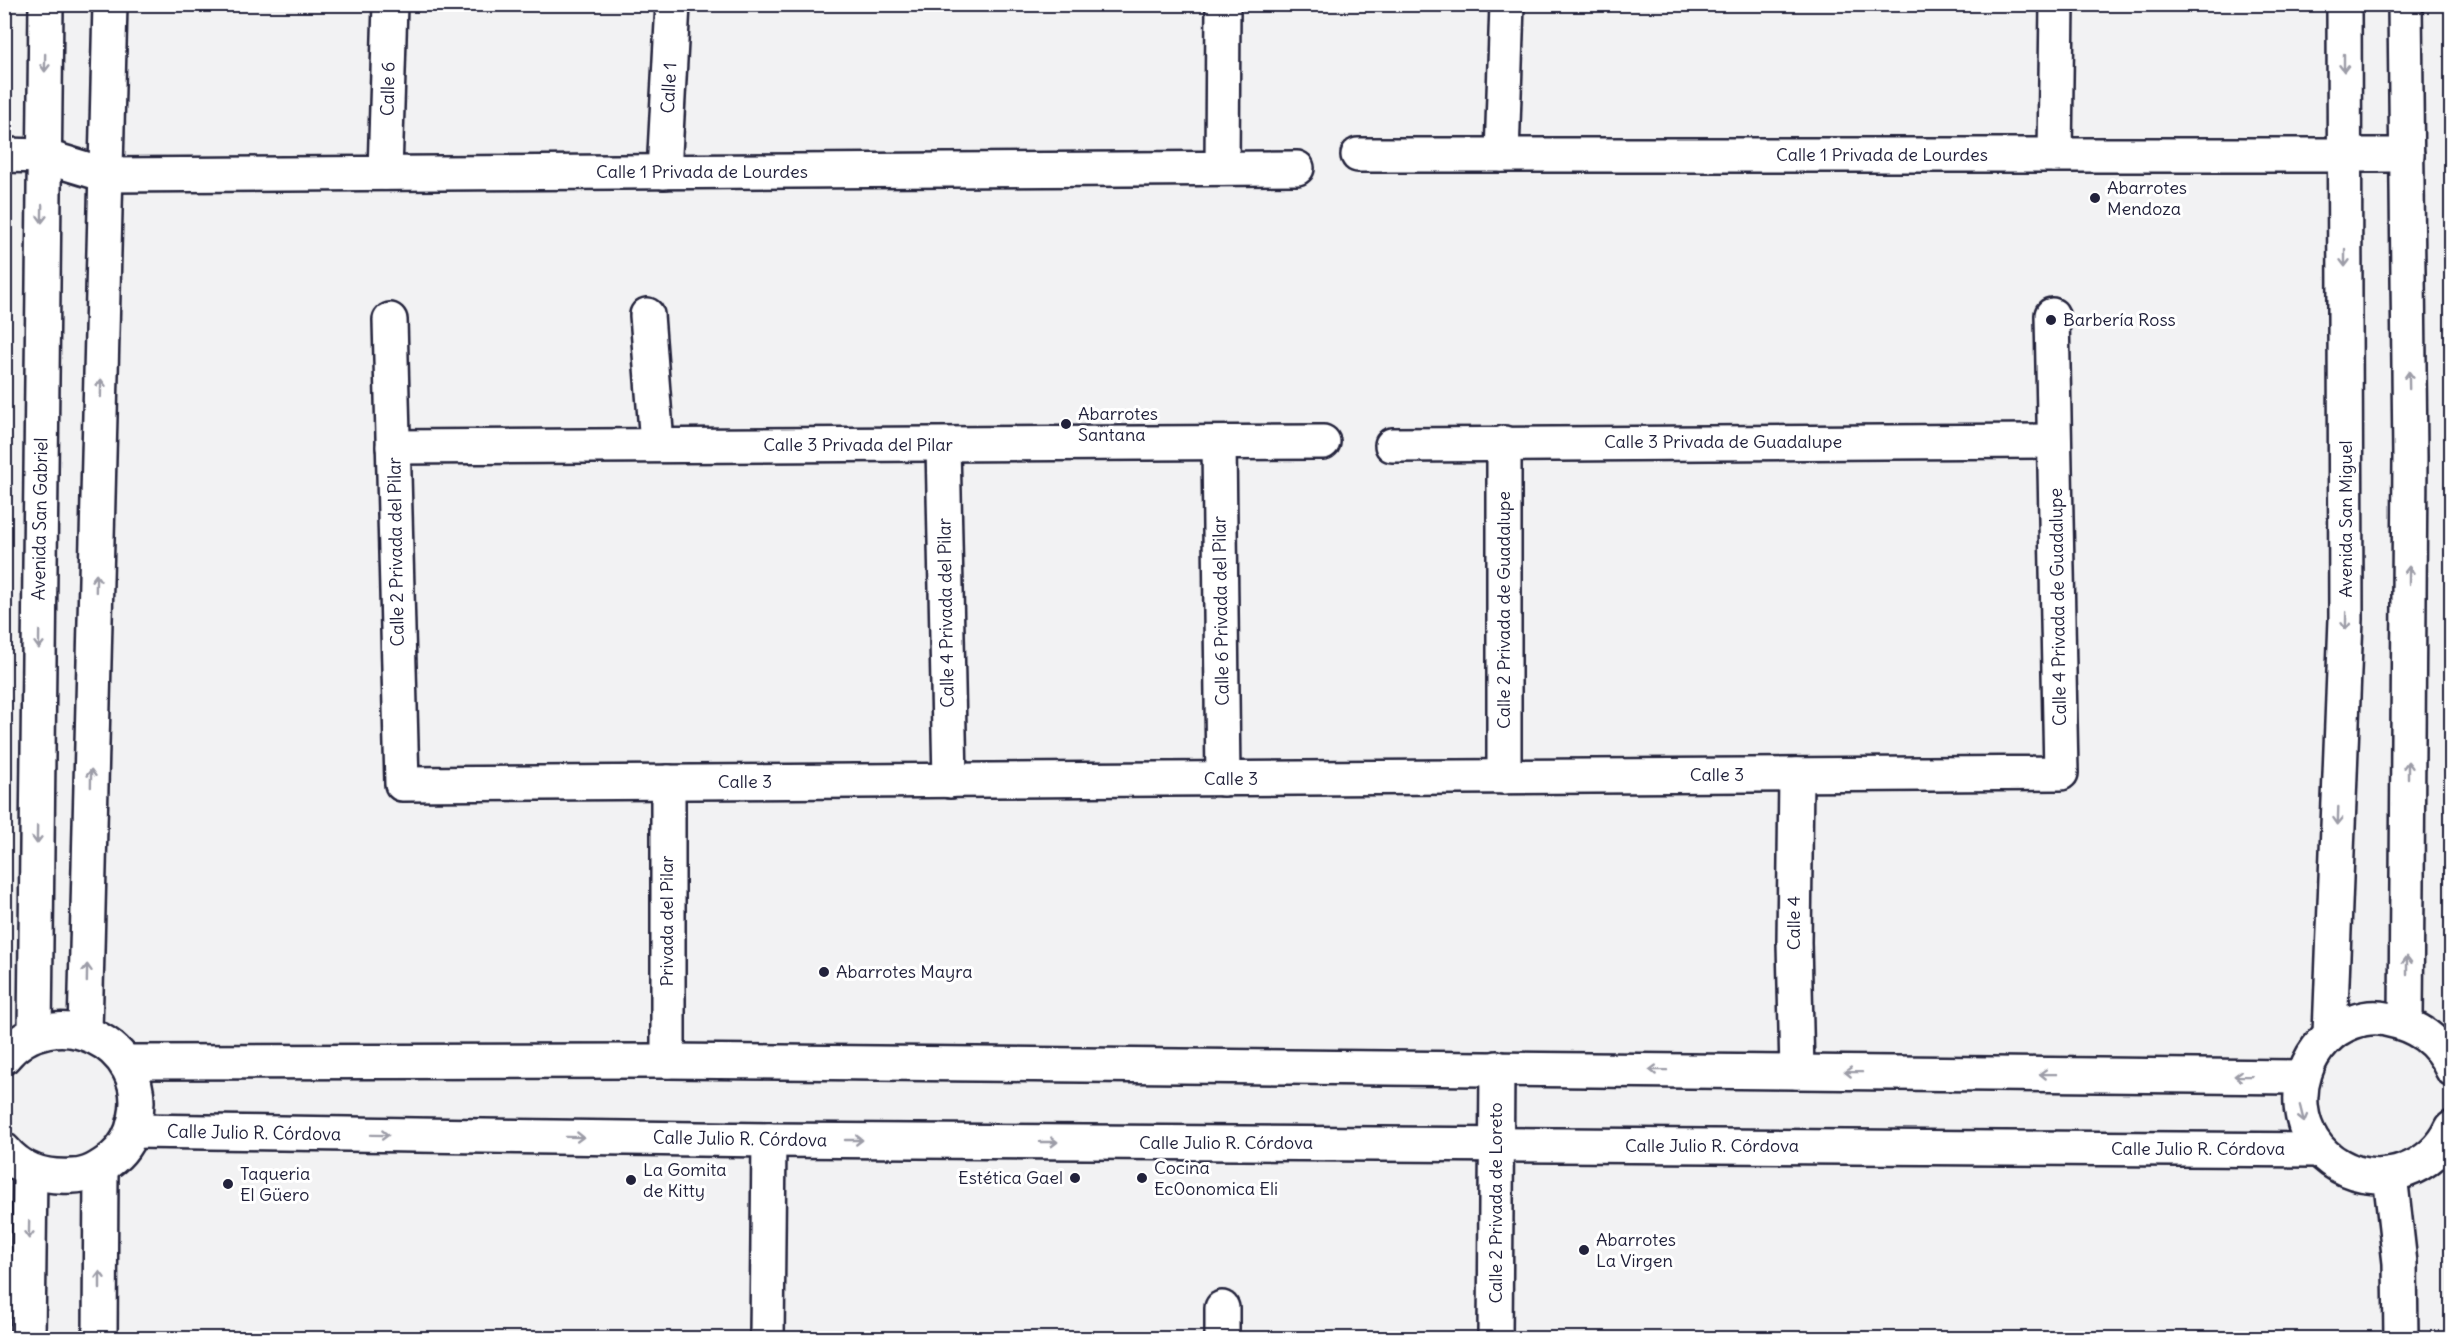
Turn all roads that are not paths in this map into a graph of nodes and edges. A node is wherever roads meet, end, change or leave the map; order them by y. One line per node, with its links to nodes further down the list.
1 (46, 4): 16 (street, Avenida San Gabriel, one-way to 16)
2 (110, 4): 21 (street)
3 (390, 4): 20 (street, Calle 6)
4 (673, 4): 19 (street, Calle 1)
5 (1223, 4): 17 (street)
6 (1507, 4): 13 (street)
7 (2057, 4): 14 (street)
8 (2344, 4): 15 (street, Avenida San Miguel, one-way to 15)
9 (2405, 4): 10 (street)
10 (2407, 154): 15 (street, Calle 1 Privada de Lourdes); 40 (street, one-way to 10)
11 (4, 155): 16 (street, Calle 1 Privada de Lourdes)
12 (1358, 155): 13 (street, Calle 1 Privada de Lourdes)
13 (1502, 155): 14 (street, Calle 1 Privada de Lourdes)
14 (2055, 155): 15 (street, Calle 1 Privada de Lourdes)
15 (2344, 155): 43 (street, Avenida San Miguel, one-way to 43)
16 (43, 156): 21 (street, Calle 1 Privada de Lourdes); 42 (street, Avenida San Gabriel, one-way to 42)
17 (1222, 168): 18 (street, Calle 1 Privada de Lourdes); 19 (street, Calle 1 Privada de Lourdes)
18 (1297, 168)
19 (664, 172): 20 (street, Calle 1 Privada de Lourdes)
20 (386, 173): 21 (street, Calle 1 Privada de Lourdes)
21 (106, 175): 41 (street, one-way to 21)
22 (647, 315): 28 (street)
23 (2052, 315): 25 (street, Calle 4 Privada de Guadalupe)
24 (390, 320): 32 (street, Calle 2 Privada del Pilar)
25 (2054, 441): 27 (street, Calle 3 Privada de Guadalupe); 33 (street, Calle 4 Privada de Guadalupe)
26 (1323, 442): 29 (street, Calle 3 Privada del Pilar)
27 (1504, 443): 31 (street, Calle 3 Privada de Guadalupe); 35 (street, Calle 2 Privada de Guadalupe)
28 (657, 444): 30 (street, Calle 3 Privada del Pilar); 32 (street, Calle 3 Privada del Pilar)
29 (1219, 444): 30 (street, Calle 3 Privada del Pilar); 36 (street, Calle 6 Privada del Pilar)
30 (943, 445): 37 (street, Calle 4 Privada del Pilar)
31 (1392, 445)
32 (393, 447): 39 (street, Calle 2 Privada del Pilar)
33 (2061, 773): 34 (street, Calle 3)
34 (1796, 775): 35 (street, Calle 3); 49 (street, Calle 4)
35 (1504, 777): 36 (street, Calle 3)
36 (1223, 779): 37 (street, Calle 3)
37 (950, 780): 38 (street, Calle 3)
38 (668, 782): 39 (street, Calle 3); 45 (street, Privada del Pilar)
39 (402, 784)
40 (2406, 1023): 43 (street); 48 (street)
41 (85, 1032): 42 (street); 46 (street)
42 (35, 1033): 44 (street)
43 (2330, 1034): 50 (street)
44 (4, 1057)
45 (668, 1061): 46 (street); 47 (street)
46 (125, 1062): 52 (street)
47 (1497, 1068): 49 (street, one-way to 47); 54 (street, Calle 2 Privada de Loreto)
48 (2451, 1069)
49 (1797, 1072): 50 (street, one-way to 49)
50 (2302, 1077): 56 (street, one-way to 56)
51 (2451, 1128): 59 (street)
52 (132, 1131): 53 (street, Calle Julio R. Córdova, one-way to 53); 57 (street)
53 (769, 1140): 54 (street, Calle Julio R. Córdova, one-way to 54); 62 (street)
54 (1496, 1144): 56 (street, Calle Julio R. Córdova); 63 (street, Calle 2 Privada de Loreto)
55 (4, 1150): 58 (street)
56 (2319, 1150): 59 (street)
57 (101, 1168): 58 (street); 61 (street, one-way to 57)
58 (30, 1171): 60 (street, one-way to 60)
59 (2390, 1175): 64 (street)
60 (28, 1338)
61 (100, 1338)
62 (767, 1338)
63 (1495, 1338)
64 (2401, 1338)

